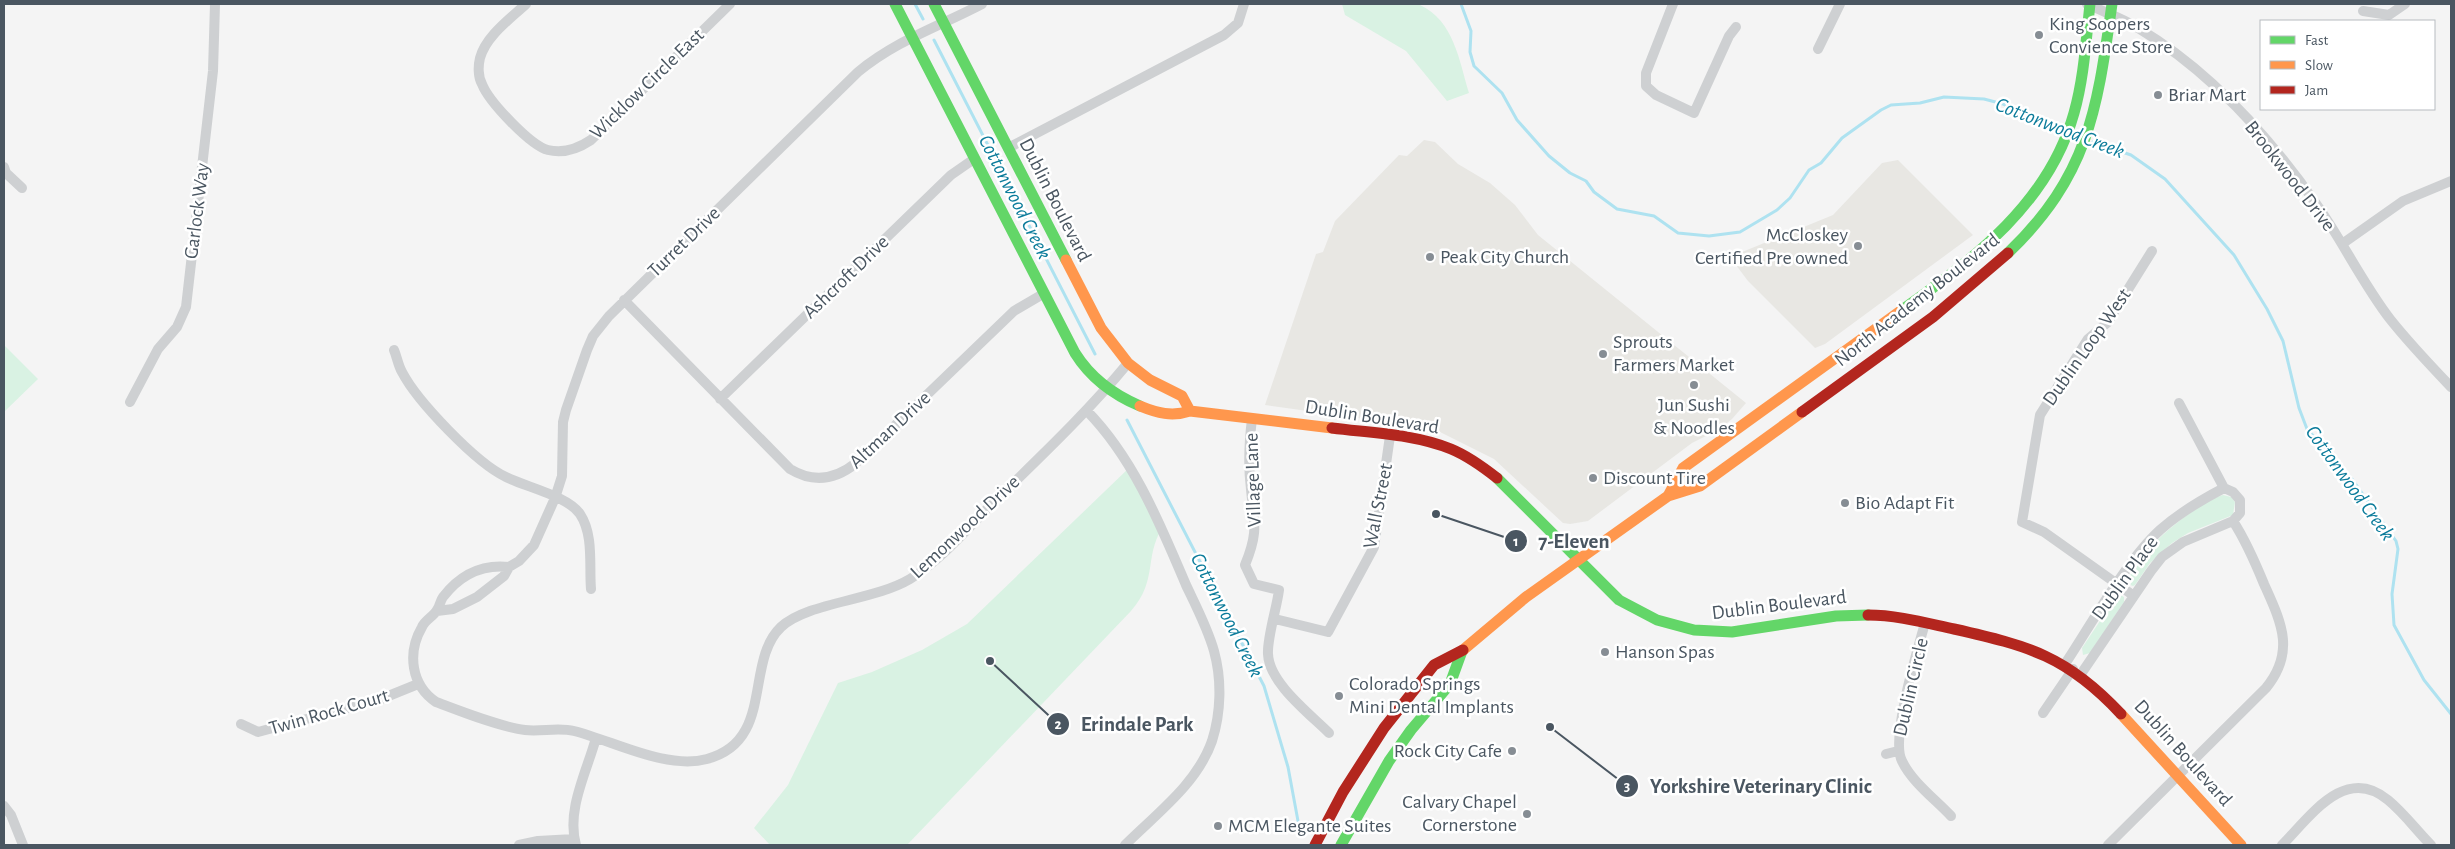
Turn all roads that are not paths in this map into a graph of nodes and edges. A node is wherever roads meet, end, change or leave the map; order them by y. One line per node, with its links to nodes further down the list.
1 (215, 4): 32 (street, Garlock Way)
2 (526, 4): 3 (street, Wicklow Circle East)
3 (730, 4)
4 (895, 4): 16 (main road, Dublin Boulevard)
5 (934, 4): 14 (main road, Dublin Boulevard)
6 (982, 4): 14 (street, Turret Drive)
7 (1244, 4): 18 (street)
8 (1673, 4): 15 (street)
9 (1840, 4): 17 (street)
10 (2089, 4): 12 (street, Brookwood Drive); 39 (main road, North Academy Boulevard)
11 (2405, 4): 13 (street)
12 (2111, 8): 23 (street, Brookwood Drive); 39 (main road, North Academy Boulevard)
13 (2363, 11)
14 (943, 22): 16 (street, Turret Drive); 18 (main road, Dublin Boulevard)
15 (1736, 27)
16 (911, 36): 19 (main road, Dublin Boulevard); 26 (street, Turret Drive)
17 (1818, 49)
18 (1008, 148): 28 (main road, Dublin Boulevard)
19 (974, 159): 25 (main road, Dublin Boulevard); 31 (street, Ashcroft Drive)
20 (4, 167): 22 (street)
21 (2451, 181): 23 (street)
22 (22, 188)
23 (2342, 244): 29 (street, Brookwood Drive)
24 (2152, 250): 44 (street, Dublin Loop West)
25 (1043, 294): 30 (main road, Dublin Boulevard); 31 (street, Altman Drive)
26 (624, 300): 31 (street, Altman Drive); 40 (street, Turret Drive)
27 (394, 350): 40 (street)
28 (1128, 363): 30 (street, Lemonwood Drive); 35 (main road, Dublin Boulevard)
29 (2451, 387)
30 (1107, 388): 34 (street, Lemonwood Drive); 35 (main road, Dublin Boulevard)
31 (720, 399)
32 (130, 402)
33 (2179, 403): 38 (street)
34 (1087, 410): 56 (street, Lemonwood Drive); 65 (street)
35 (1190, 411): 36 (main road, Dublin Boulevard)
36 (1252, 419): 37 (main road, Dublin Boulevard); 48 (street, Village Lane)
37 (1390, 436): 42 (main road, Dublin Boulevard); 48 (street, Wall Street)
38 (2224, 488): 41 (street); 44 (street, Dublin Place)
39 (1668, 496): 42 (main road, North Academy Boulevard)
40 (555, 498): 43 (street, Turret Drive); 45 (street)
41 (2233, 521): 46 (street, Dublin Place); 59 (street)
42 (1579, 559): 49 (main road, Dublin Boulevard); 50 (main road, North Academy Boulevard)
43 (509, 567): 47 (street, Turret Drive); 47 (street)
44 (2118, 585): 46 (street, Dublin Loop West); 51 (street, Dublin Place)
45 (591, 589)
46 (2134, 596): 51 (street, Dublin Place)
47 (437, 610): 52 (street)
48 (1275, 618): 55 (street, Village Lane)
49 (1925, 623): 51 (main road, Dublin Boulevard); 57 (street, Dublin Circle)
50 (1462, 651): 66 (main road, North Academy Boulevard); 67 (main road, North Academy Boulevard)
51 (2073, 669): 53 (street); 59 (main road, Dublin Boulevard)
52 (418, 684): 54 (street, Twin Rock Court); 56 (street, Lemonwood Drive)
53 (2043, 713)
54 (241, 724)
55 (1328, 733)
56 (596, 738): 62 (street)
57 (1898, 751): 58 (street, Dublin Circle); 61 (street, Dublin Circle)
58 (1886, 754)
59 (2178, 775): 68 (street); 69 (main road, Dublin Boulevard)
60 (4, 806): 63 (street)
61 (1951, 816)
62 (575, 842): 64 (street)
63 (22, 845)
64 (519, 845)
65 (1125, 845)
66 (1315, 845)
67 (1341, 845)
68 (2108, 845)
69 (2241, 845)
70 (2282, 845): 71 (street)
71 (2431, 845)

